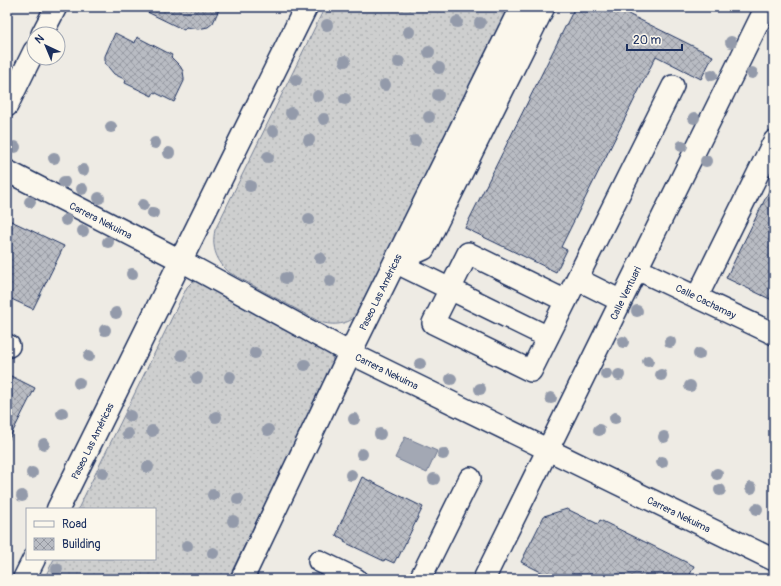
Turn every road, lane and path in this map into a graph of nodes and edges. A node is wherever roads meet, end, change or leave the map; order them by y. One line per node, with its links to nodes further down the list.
1 (56, 7): 6 (street)
2 (306, 7): 12 (main road, Paseo Las Américas)
3 (521, 7): 13 (main road, Paseo Las Américas)
4 (544, 7): 13 (street)
5 (766, 7): 14 (street, Calle Ventuari)
6 (46, 26)
7 (27, 66): 9 (street)
8 (673, 86): 15 (street)
9 (7, 106)
10 (774, 141): 17 (street)
11 (7, 171): 12 (street, Carrera Nekuima)
12 (180, 260): 22 (street, Carrera Nekuima); 25 (main road, Paseo Las Américas)
13 (395, 262): 16 (street); 22 (main road, Paseo Las Américas)
14 (637, 268): 17 (street, Calle Cachamay); 18 (street, Calle Ventuari)
15 (577, 279): 18 (street); 19 (street)
16 (451, 289): 19 (street); 21 (street); 21 (street)
17 (697, 297): 20 (street, Calle Cachamay)
18 (621, 301): 23 (street, Calle Ventuari)
19 (566, 302): 21 (street)
20 (774, 334)
21 (548, 337)
22 (350, 353): 23 (street, Carrera Nekuima); 30 (main road, Paseo Las Américas)
23 (548, 450): 27 (street, Carrera Nekuima); 33 (street, Calle Ventuari)
24 (470, 478): 32 (street)
25 (58, 508)
26 (34, 560): 29 (main road)
27 (774, 560)
28 (319, 561): 31 (street)
29 (24, 579)
30 (242, 579)
31 (356, 579)
32 (420, 579)
33 (484, 579)

